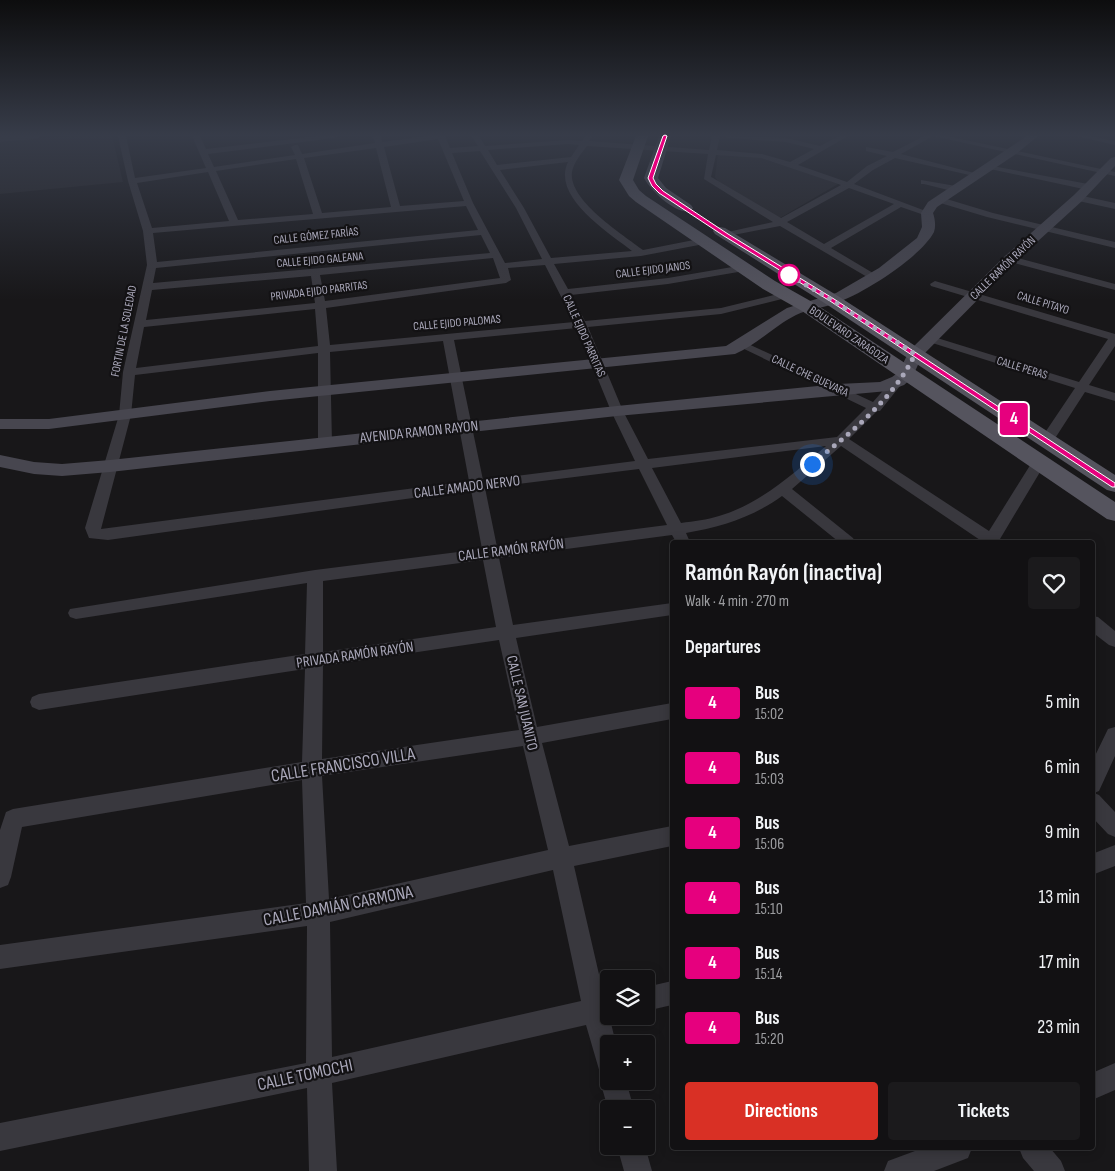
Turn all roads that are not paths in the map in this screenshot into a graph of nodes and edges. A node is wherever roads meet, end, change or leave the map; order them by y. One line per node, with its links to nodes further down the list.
1 (135, 191): 26 (street, FORTIN DE LA SOLEDAD)
2 (219, 191): 24 (street)
3 (310, 191): 22 (street)
4 (391, 191): 20 (street)
5 (464, 191): 17 (street)
6 (509, 191): 35 (street, CALLE EJIDO PARRITAS)
7 (570, 191): 32 (street)
8 (633, 191): 29 (main road, BOULEVARD ZARAGOZA)
9 (662, 191): 28 (main road, BOULEVARD ZARAGOZA)
10 (727, 191): 23 (street)
11 (837, 191): 23 (street)
12 (863, 191): 18 (street)
13 (954, 191): 16 (main road)
14 (1085, 191): 15 (main road, CALLE RAMÓN RAYÓN)
15 (1078, 198): 19 (street); 25 (main road, CALLE RAMÓN RAYÓN)
16 (940, 200): 21 (main road); 25 (street)
17 (469, 203): 20 (street); 27 (street)
18 (900, 204): 21 (street); 31 (street)
19 (1115, 206)
20 (396, 209): 22 (street)
21 (927, 213): 40 (main road)
22 (318, 216): 24 (street)
23 (779, 222): 28 (street); 31 (street)
24 (235, 224): 26 (street)
25 (1044, 228): 30 (street); 34 (main road, CALLE RAMÓN RAYÓN)
26 (148, 231): 36 (street, FORTIN DE LA SOLEDAD)
27 (484, 232): 33 (street); 36 (street, CALLE GÓMEZ FARÍAS)
28 (726, 235): 47 (main road, BOULEVARD ZARAGOZA)
29 (704, 241): 32 (street); 38 (main road, BOULEVARD ZARAGOZA)
30 (1115, 245)
31 (825, 248): 40 (street)
32 (640, 253): 35 (street)
33 (495, 255): 37 (street); 39 (street, CALLE EJIDO GALEANA)
34 (1010, 259): 43 (street); 46 (main road, CALLE RAMÓN RAYÓN)
35 (547, 262): 37 (street); 44 (street, CALLE EJIDO PARRITAS)
36 (152, 265): 42 (street, FORTIN DE LA SOLEDAD)
37 (502, 266): 48 (street, PRIVADA EJIDO PARRITAS)
38 (744, 268): 44 (street, CALLE EJIDO JANOS); 45 (main road, BOULEVARD ZARAGOZA)
39 (316, 273): 42 (street, CALLE EJIDO GALEANA); 48 (street)
40 (874, 278): 47 (main road)
41 (935, 284): 46 (street, CALLE PITAYO)
42 (146, 287): 50 (street, FORTIN DE LA SOLEDAD)
43 (1115, 287)
44 (565, 292): 51 (street, CALLE EJIDO PARRITAS)
45 (786, 295): 49 (main road, BOULEVARD ZARAGOZA); 51 (street, CALLE EJIDO PALOMAS)
46 (975, 296): 53 (street, CALLE PITAYO); 54 (main road, CALLE RAMÓN RAYÓN)
47 (832, 300): 49 (main road); 58 (main road, BOULEVARD ZARAGOZA)
48 (322, 305): 50 (street, PRIVADA EJIDO PARRITAS); 56 (street)
49 (808, 307): 55 (main road); 58 (main road, BOULEVARD ZARAGOZA)
50 (138, 324): 59 (street, FORTIN DE LA SOLEDAD)
51 (582, 326): 52 (street, CALLE EJIDO PALOMAS); 57 (street, CALLE EJIDO PARRITAS)
52 (448, 338): 56 (street, CALLE EJIDO PALOMAS); 60 (street, CALLE SAN JUANITO)
53 (1115, 338): 61 (street)
54 (930, 339): 58 (main road, CALLE RAMÓN RAYÓN); 61 (street, CALLE PERAS)
55 (744, 345): 57 (main road); 62 (street, CALLE CHE GUEVARA)
56 (325, 349): 59 (street, CALLE EJIDO PALOMAS); 63 (street)
57 (598, 365): 60 (main road); 66 (street, CALLE EJIDO PARRITAS)
58 (906, 370): 62 (main road); 65 (street, CALLE RAMÓN RAYÓN); 71 (main road, BOULEVARD ZARAGOZA); 74 (main road, BOULEVARD ZARAGOZA)
59 (129, 372): 67 (street, FORTIN DE LA SOLEDAD)
60 (456, 378): 63 (main road); 69 (street, CALLE SAN JUANITO)
61 (1082, 387): 64 (street, CALLE PERAS); 71 (street)
62 (838, 389): 65 (street, CALLE CHE GUEVARA); 66 (main road, AVENIDA RAMON RAYON)
63 (325, 391): 67 (main road); 72 (street)
64 (1115, 397)
65 (876, 408): 70 (street, CALLE RAMÓN RAYÓN)
66 (617, 412): 69 (main road, AVENIDA RAMON RAYON); 76 (street, CALLE EJIDO PARRITAS)
67 (125, 415): 68 (main road); 75 (street, FORTIN DE LA SOLEDAD)
68 (0, 424)
69 (467, 427): 72 (main road, AVENIDA RAMON RAYON); 78 (street, CALLE SAN JUANITO)
70 (841, 440): 76 (street, CALLE AMADO NERVO); 79 (street, CALLE RAMÓN RAYÓN); 84 (street)
71 (1047, 440): 77 (main road, BOULEVARD ZARAGOZA)
72 (325, 443): 75 (main road, AVENIDA RAMON RAYON)
73 (0, 461): 75 (main road, AVENIDA RAMON RAYON)
74 (1039, 462): 80 (main road, BOULEVARD ZARAGOZA); 85 (street)
75 (110, 466): 81 (street, FORTIN DE LA SOLEDAD)
76 (644, 466): 78 (street, CALLE AMADO NERVO); 82 (street, CALLE EJIDO PARRITAS)
77 (1109, 479)
78 (476, 485): 81 (street, CALLE AMADO NERVO); 86 (street, CALLE SAN JUANITO)
79 (783, 489): 82 (street, CALLE RAMÓN RAYÓN); 83 (street)
80 (1115, 513)
81 (93, 532)
82 (681, 536): 86 (street, CALLE RAMÓN RAYÓN)
83 (846, 540)
84 (988, 540)
85 (992, 540)
86 (491, 552): 87 (street, CALLE RAMÓN RAYÓN); 91 (street, CALLE SAN JUANITO)
87 (315, 576): 89 (street, CALLE RAMÓN RAYÓN); 93 (street)
88 (670, 609): 91 (street, PRIVADA RAMÓN RAYÓN)
89 (76, 613)
90 (1095, 624): 92 (street)
91 (506, 633): 93 (street, PRIVADA RAMÓN RAYÓN); 97 (street, CALLE SAN JUANITO)
92 (1115, 640)
93 (314, 660): 94 (street, PRIVADA RAMÓN RAYÓN); 98 (street)
94 (38, 702)
95 (670, 711): 97 (street, CALLE FRANCISCO VILLA)
96 (1115, 735): 99 (street)
97 (529, 737): 98 (street, CALLE FRANCISCO VILLA); 104 (street, CALLE SAN JUANITO)
98 (312, 769): 106 (street, CALLE FRANCISCO VILLA); 107 (street)
99 (1095, 778)
100 (1095, 805): 101 (street)
101 (1115, 827)
102 (670, 836): 104 (street, CALLE DAMIÁN CARMONA)
103 (1115, 855): 105 (street)
104 (561, 858): 107 (street, CALLE DAMIÁN CARMONA); 111 (street, CALLE SAN JUANITO)
105 (1095, 864)
106 (0, 878)
107 (318, 913): 108 (street, CALLE DAMIÁN CARMONA); 113 (street)
108 (0, 957)
109 (670, 993): 110 (street)
110 (655, 997)
111 (600, 1004)
112 (600, 1008): 113 (street, CALLE TOMOCHI)
113 (319, 1073): 116 (street, CALLE TOMOCHI); 120 (street)
114 (1115, 1076): 115 (street)
115 (1095, 1086)
116 (0, 1137)
117 (953, 1150): 122 (street)
118 (1035, 1150): 123 (street)
119 (634, 1155): 121 (street)
120 (323, 1171)
121 (638, 1171)
122 (898, 1171)
123 (1051, 1171)

